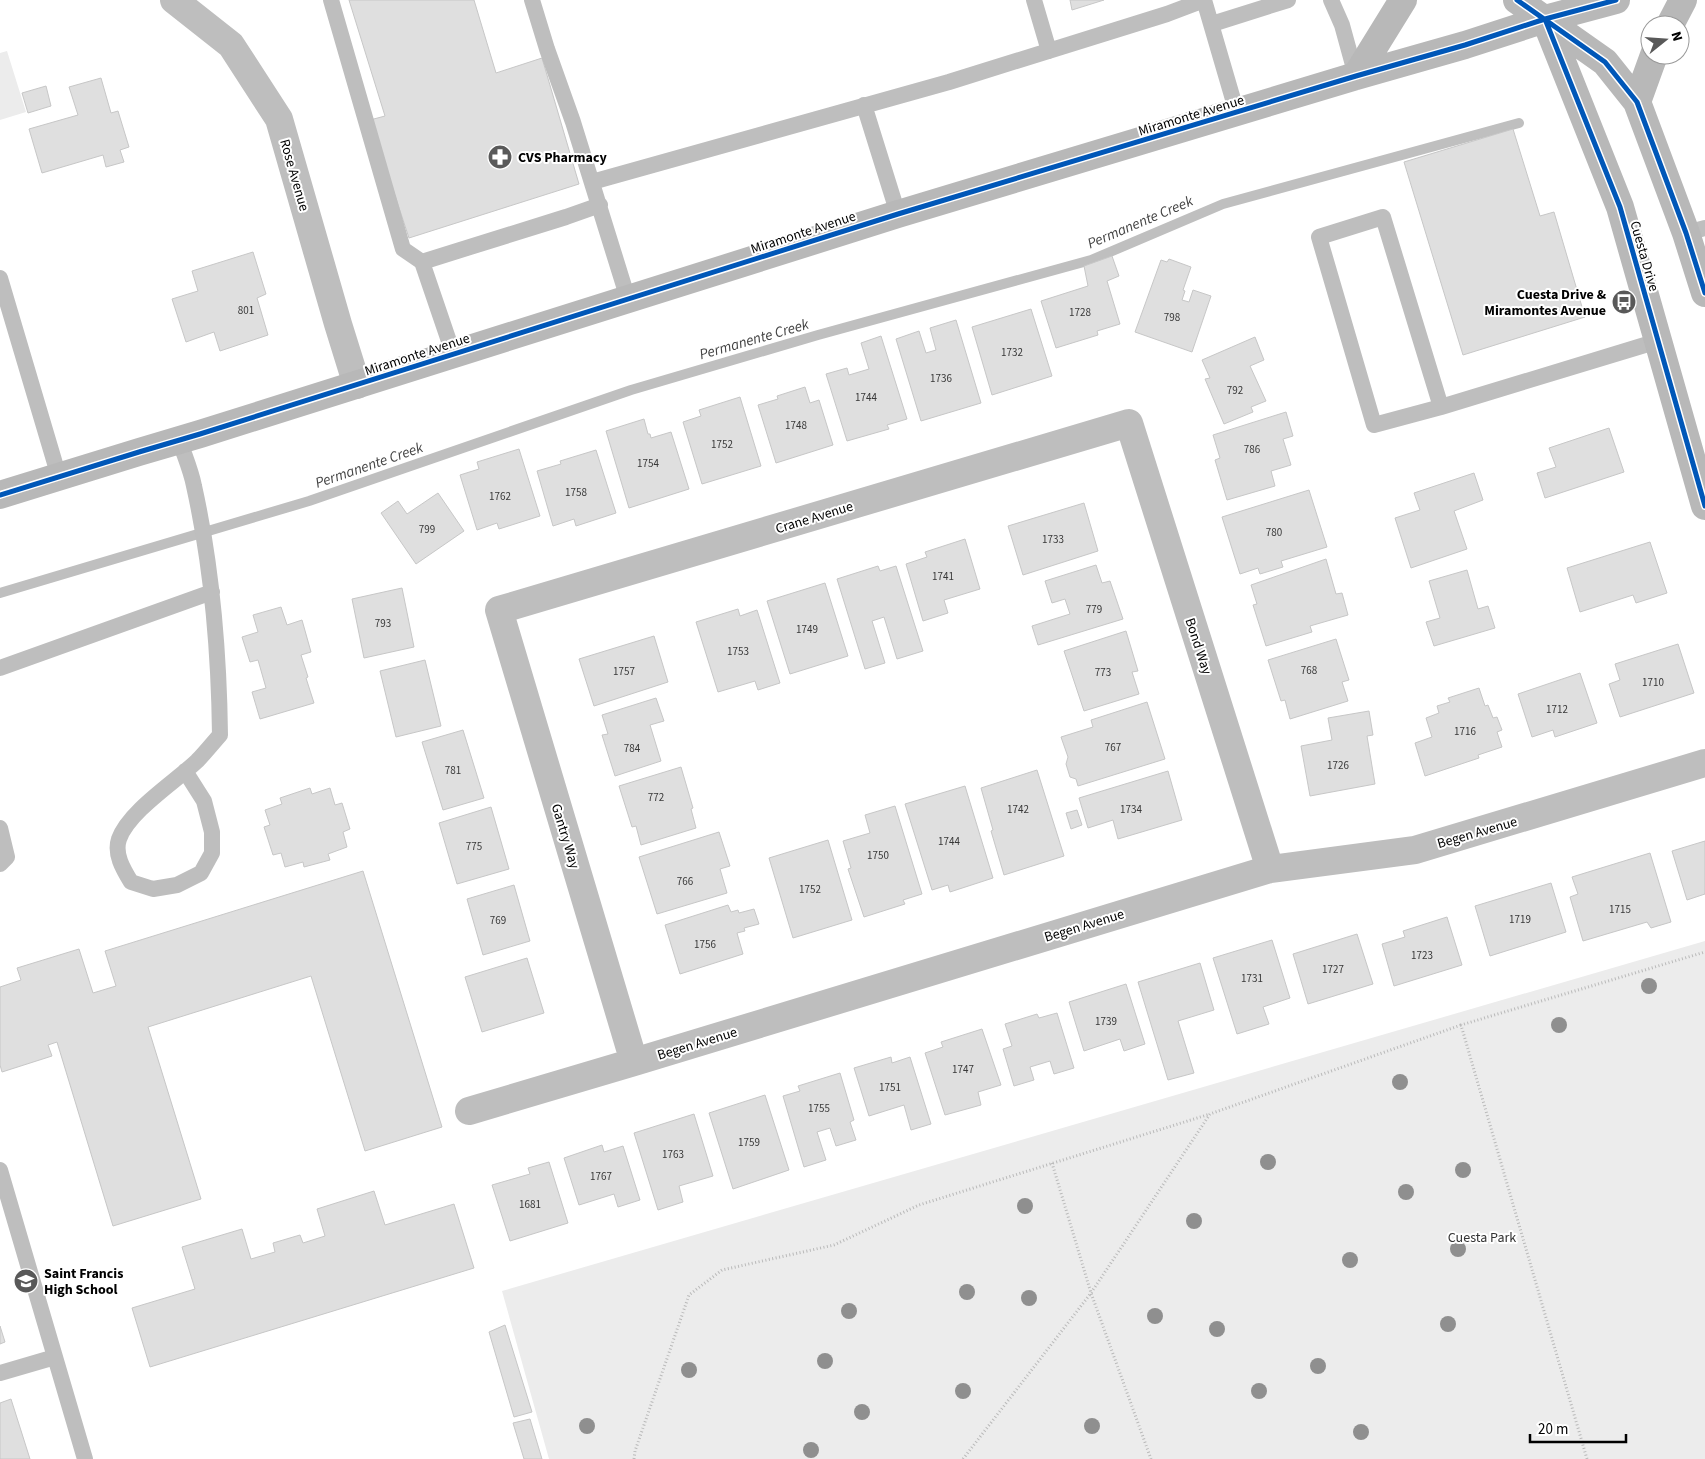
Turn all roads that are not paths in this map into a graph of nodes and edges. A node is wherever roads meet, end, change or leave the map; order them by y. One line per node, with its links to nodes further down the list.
1 (174, 0): 31 (street, Rose Avenue)
2 (330, 0): 25 (lane)
3 (532, 0): 21 (lane)
4 (1034, 0): 15 (lane)
5 (1204, 0): 14 (lane); 15 (lane)
6 (1288, 0): 14 (lane)
7 (1331, 0): 17 (lane)
8 (1403, 0): 17 (street)
9 (1517, 0): 13 (street)
10 (1616, 0): 13 (street, Miramonte Avenue)
11 (1684, 0): 12 (street)
12 (1676, 15)
13 (1545, 19): 17 (street, Miramonte Avenue); 18 (street); 29 (street, Cuesta Drive)
14 (1212, 24): 20 (lane)
15 (1049, 51): 19 (lane)
16 (1650, 65): 18 (street)
17 (1356, 76): 20 (street, Miramonte Avenue)
18 (1637, 102): 24 (street)
19 (864, 105): 21 (lane); 23 (lane)
20 (1237, 113): 23 (street, Miramonte Avenue)
21 (592, 182): 22 (lane)
22 (600, 205): 25 (lane); 28 (lane)
23 (898, 214): 28 (street, Miramonte Avenue)
24 (1696, 230): 27 (street)
25 (422, 262): 30 (lane)
26 (0, 278): 35 (lane)
27 (1705, 293)
28 (628, 299): 30 (street, Miramonte Avenue)
29 (1658, 340): 32 (lane); 37 (street, Cuesta Drive)
30 (453, 353): 31 (street, Miramonte Avenue)
31 (358, 385): 34 (street, Miramonte Avenue)
32 (1441, 407): 32 (lane)
33 (1129, 423): 39 (street, Crane Avenue); 45 (street, Bond Way)
34 (179, 439): 35 (street, Miramonte Avenue); 38 (lane)
35 (59, 477): 36 (street, Miramonte Avenue)
36 (0, 496)
37 (1705, 506)
38 (212, 592): 40 (lane); 42 (lane)
39 (500, 610): 46 (street, Gantry Way)
40 (0, 668)
41 (1705, 763): 45 (street, Begen Avenue)
42 (185, 772): 42 (lane)
43 (0, 828): 44 (lane)
44 (0, 864)
45 (1270, 869): 46 (street, Begen Avenue)
46 (634, 1062): 47 (street, Begen Avenue)
47 (469, 1111)
48 (0, 1170): 49 (lane)
49 (55, 1357): 50 (lane); 51 (lane)
50 (0, 1373)
51 (85, 1459)

